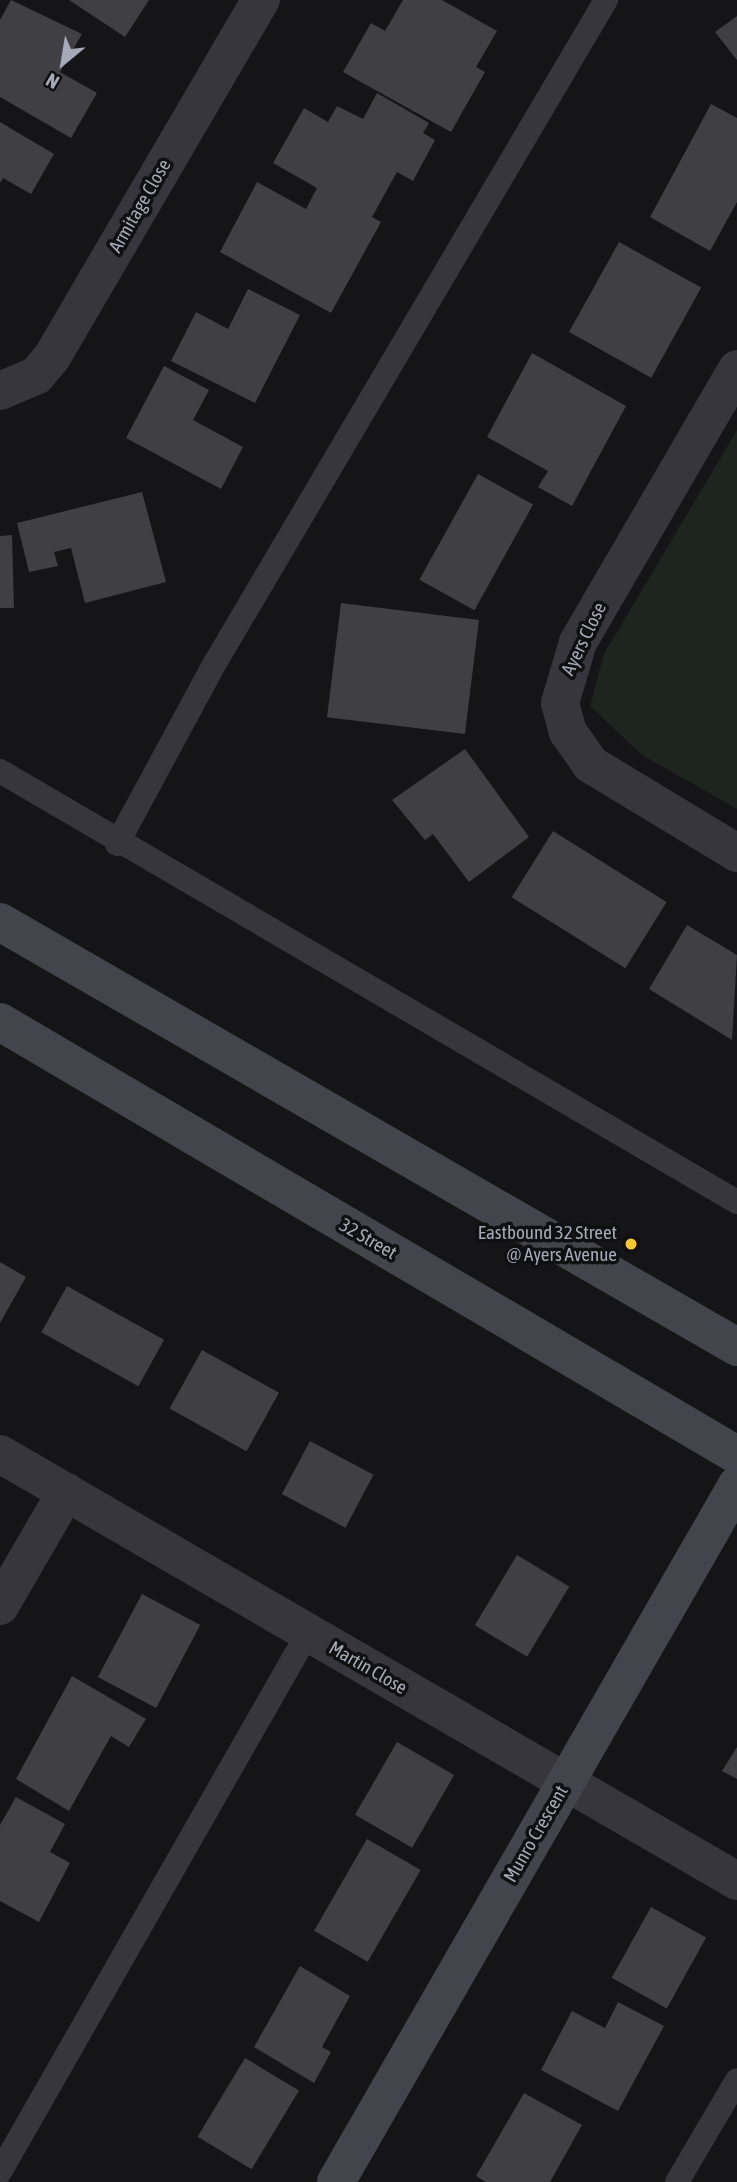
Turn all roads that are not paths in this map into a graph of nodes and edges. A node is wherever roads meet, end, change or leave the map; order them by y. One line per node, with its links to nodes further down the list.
1 (261, 0): 4 (street, Armitage Close)
2 (606, 0): 6 (lane)
3 (737, 369): 7 (street, Ayers Close)
4 (0, 391)
5 (0, 771): 6 (lane)
6 (117, 844): 10 (lane)
7 (737, 853)
8 (0, 922): 11 (main road)
9 (0, 1022): 13 (main road, 32 Street)
10 (737, 1202)
11 (737, 1347)
12 (0, 1454): 15 (street, Martin Close)
13 (737, 1455)
14 (737, 1485): 18 (main road, Munro Crescent)
15 (66, 1492): 16 (street); 17 (street, Martin Close)
16 (0, 1606)
17 (308, 1633): 18 (street, Martin Close); 21 (lane)
18 (566, 1782): 19 (street, Martin Close); 22 (main road, Munro Crescent)
19 (737, 1881)
20 (737, 2080): 23 (lane)
21 (0, 2172)
22 (336, 2182)
23 (677, 2182)

